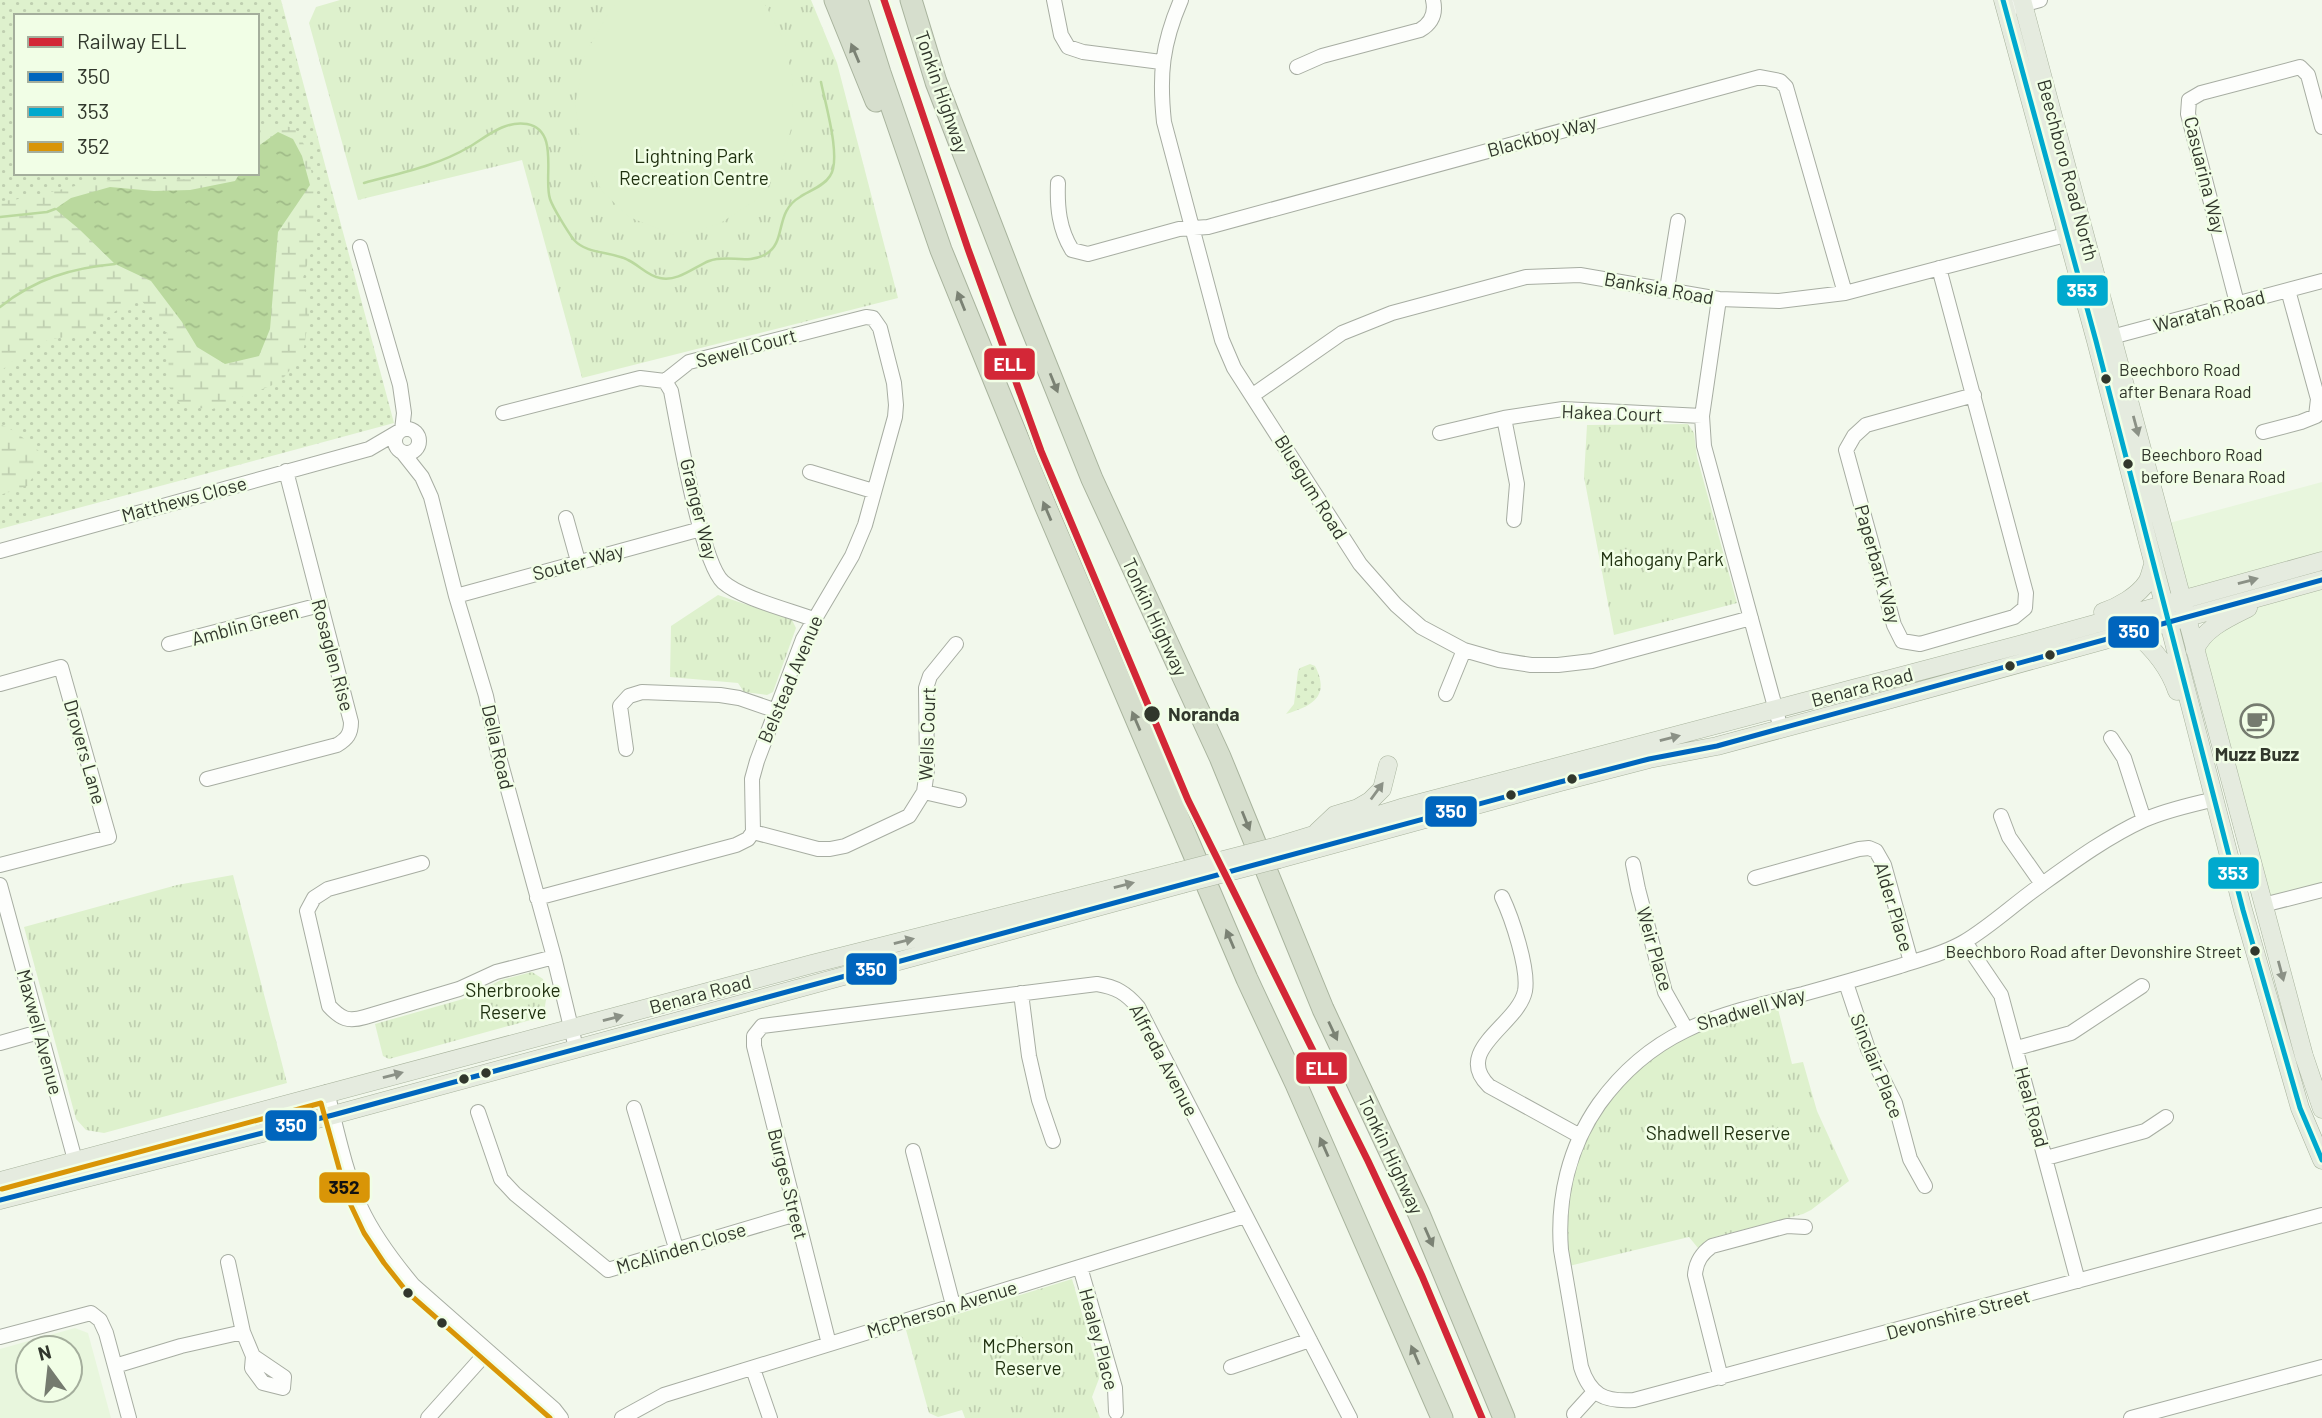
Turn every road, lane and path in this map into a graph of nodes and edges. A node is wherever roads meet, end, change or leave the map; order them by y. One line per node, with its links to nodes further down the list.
1 (835, 0): 18 (highway, one-way to 1)
2 (857, 0): 18 (highway)
3 (911, 0): 19 (highway, Tonkin Highway)
4 (925, 0): 19 (highway)
5 (1054, 0): 10 (street)
6 (1181, 0): 10 (street, Bluegum Road)
7 (1433, 0): 11 (street)
8 (2029, 1): 9 (street); 16 (main road, Beechboro Road North)
9 (2004, 4): 16 (main road, Beechboro Road North)
10 (1161, 62): 15 (street, Bluegum Road)
11 (1297, 67)
12 (2322, 127): 26 (street, Casuarina Way)
13 (1058, 183): 15 (street, Blackboy Way)
14 (1678, 221): 22 (street)
15 (1192, 228): 24 (street, Blackboy Way); 31 (street, Bluegum Road)
16 (2076, 232): 20 (street, Banksia Road); 28 (main road, Beechboro Road North)
17 (359, 247): 30 (street)
18 (941, 250): 170 (highway, one-way to 18)
19 (1001, 251): 171 (highway, Tonkin Highway, one-way to 171)
20 (1939, 268): 24 (street, Banksia Road); 32 (street, Paperbark Way)
21 (2322, 281): 23 (street, Waratah Road)
22 (1667, 289): 25 (street, Banksia Road); 31 (street, Banksia Road)
23 (2288, 290): 26 (street, Waratah Road); 37 (street)
24 (1845, 293): 25 (street, Banksia Road)
25 (1718, 299): 34 (street)
26 (2237, 303): 28 (street, Waratah Road)
27 (873, 318): 29 (street, Sewell Court); 44 (street, Belstead Avenue)
28 (2104, 339): 51 (main road, Beechboro Road North); 57 (main road, Beechboro Road North, one-way to 57)
29 (665, 381): 33 (street); 47 (street, Granger Way)
30 (400, 385): 36 (street); 39 (street)
31 (1253, 395): 68 (street, Bluegum Road)
32 (1974, 395): 32 (street, Paperbark Way)
33 (503, 413)
34 (1702, 416): 35 (street, Hakea Court); 61 (street)
35 (1504, 418): 38 (street, Hakea Court); 46 (street)
36 (400, 431): 39 (street); 40 (street, Matthews Close); 41 (street)
37 (2263, 432)
38 (1440, 433)
39 (419, 438): 41 (street)
40 (369, 449): 41 (street, Matthews Close); 42 (street, Matthews Close)
41 (402, 452): 56 (street, Della Road)
42 (286, 471): 48 (street, Matthews Close); 59 (street, Rosaglen Rise)
43 (810, 472): 44 (street)
44 (873, 492): 62 (street, Belstead Avenue)
45 (566, 518): 49 (street)
46 (1514, 520)
47 (701, 528): 49 (street, Souter Way); 62 (street, Granger Way)
48 (0, 551)
49 (578, 561): 56 (street, Souter Way)
50 (2322, 561): 52 (main road, Benara Road)
51 (2153, 565): 58 (main road, Beechboro Road North); 67 (main road)
52 (2302, 566): 55 (main road); 57 (main road, Benara Road, one-way to 52)
53 (2322, 580): 55 (main road, Benara Road)
54 (2322, 588): 55 (main road)
55 (2293, 592): 60 (main road, Benara Road); 69 (main road)
56 (456, 596): 106 (street, Della Road)
57 (2182, 598): 58 (main road, Benara Road); 60 (main road, Beechboro Road North)
58 (2163, 604): 63 (main road, Beechboro Road North); 67 (main road, Benara Road)
59 (320, 605): 65 (street, Amblin Green); 84 (street, Rosaglen Rise)
60 (2187, 617): 63 (main road, Benara Road); 69 (main road, Beechboro Road North)
61 (1751, 618): 68 (street, Bluegum Road); 75 (street)
62 (813, 619): 74 (street, Belstead Avenue)
63 (2168, 622): 64 (main road, Benara Road); 79 (main road, Beechboro Road North)
64 (2134, 632): 71 (main road, Benara Road); 79 (main road)
65 (169, 644)
66 (956, 644): 86 (street, Wells Court)
67 (2019, 645): 70 (main road, Benara Road)
68 (1464, 650): 73 (street)
69 (2195, 650): 83 (main road, Beechboro Road North)
70 (1909, 675): 71 (main road); 75 (main road, Benara Road)
71 (1974, 677): 76 (main road, Benara Road)
72 (0, 684): 98 (street, Drovers Lane)
73 (1446, 694)
74 (774, 710): 78 (street); 93 (street, Belstead Avenue)
75 (1776, 710): 76 (street); 80 (main road, Benara Road, one-way to 75)
76 (1781, 729): 81 (main road, Benara Road)
77 (2111, 738): 92 (street)
78 (626, 749)
79 (2203, 756): 87 (main road, Beechboro Road North)
80 (1588, 759): 81 (main road); 89 (main road, Benara Road)
81 (1649, 759): 85 (main road, Benara Road)
82 (1388, 765): 94 (main road, one-way to 82)
83 (2227, 770): 87 (street); 91 (main road, Beechboro Road North)
84 (207, 779)
85 (1560, 782): 89 (main road, Benara Road); 95 (main road, Benara Road)
86 (924, 792): 88 (street, Wells Court); 93 (street, Wells Court)
87 (2214, 799): 91 (street); 92 (street, Shadwell Way); 103 (main road, Beechboro Road North)
88 (959, 800)
89 (1401, 808): 94 (main road, Benara Road)
90 (2001, 816): 101 (street)
91 (2239, 817): 107 (main road, Beechboro Road North)
92 (2144, 820): 101 (street, Shadwell Way)
93 (753, 832): 106 (street)
94 (1314, 834): 95 (main road, Benara Road)
95 (1276, 853): 99 (main road, Benara Road, bridge)
96 (422, 863): 110 (street)
97 (1633, 864): 119 (street, Weir Place)
98 (0, 865)
99 (1180, 878): 112 (main road, Benara Road, one-way to 99); 115 (main road, Benara Road)
100 (1755, 878): 111 (street, Alder Place)
101 (2042, 884): 109 (street, Shadwell Way)
102 (0, 886): 120 (street, Maxwell Avenue)
103 (2238, 888): 107 (street); 108 (main road, Beechboro Road North)
104 (2322, 890): 107 (street)
105 (1502, 897): 130 (street)
106 (537, 898): 110 (street, Della Road)
107 (2263, 905): 108 (street); 126 (main road, Beechboro Road North, one-way to 126)
108 (2252, 940): 134 (main road, Beechboro Road North)
109 (1965, 942): 111 (street, Shadwell Way); 123 (street, Heal Road)
110 (554, 957): 118 (street, Della Road)
111 (1910, 962): 113 (street, Shadwell Way)
112 (784, 971): 115 (main road); 118 (main road, Benara Road, one-way to 112)
113 (1846, 983): 119 (street, Shadwell Way); 137 (street, Sinclair Place)
114 (2142, 986): 123 (street)
115 (790, 992): 122 (main road, Benara Road)
116 (1021, 993): 117 (street, Alfreda Avenue); 131 (street); 141 (street, Alfreda Avenue)
117 (762, 1026): 139 (street, Burges Street)
118 (571, 1029): 122 (street, Della Road); 124 (main road, Benara Road, one-way to 118)
119 (1686, 1029): 130 (street, Shadwell Way)
120 (39, 1032): 121 (street); 135 (street, Maxwell Avenue)
121 (0, 1043)
122 (576, 1048): 128 (main road, Benara Road)
123 (2017, 1048): 133 (street, Heal Road)
124 (327, 1092): 128 (street); 135 (main road, Benara Road)
125 (634, 1108): 143 (street)
126 (2322, 1109)
127 (478, 1111): 143 (street, McAlinden Close)
128 (332, 1115): 135 (main road, Benara Road); 152 (street)
129 (2166, 1117): 133 (street)
130 (1580, 1136): 159 (street, Shadwell Way)
131 (1053, 1141)
132 (913, 1152): 147 (street)
133 (2046, 1158): 146 (street, Heal Road)
134 (2322, 1160)
135 (78, 1170): 136 (main road, Benara Road); 138 (main road, Benara Road)
136 (0, 1181)
137 (1925, 1186)
138 (0, 1200)
139 (796, 1214): 143 (street, McAlinden Close); 151 (street, Burges Street)
140 (2322, 1215): 146 (street, Devonshire Street)
141 (1245, 1216): 145 (street, McPherson Avenue); 150 (street, Alfreda Avenue)
142 (1805, 1227): 158 (street)
143 (676, 1248)
144 (228, 1262): 148 (street)
145 (1080, 1267): 147 (street, McPherson Avenue); 160 (street, Healey Place)
146 (2078, 1281): 158 (street, Devonshire Street)
147 (953, 1304): 151 (street, McPherson Avenue)
148 (243, 1332): 153 (street); 154 (street)
149 (0, 1336): 154 (street)
150 (1310, 1340): 155 (street); 169 (street, Alfreda Avenue)
151 (829, 1344): 157 (street, McPherson Avenue)
152 (487, 1352): 162 (street); 165 (street)
153 (253, 1356)
154 (115, 1366): 164 (street)
155 (1231, 1367)
156 (2322, 1367): 172 (street)
157 (753, 1369): 161 (street, McPherson Avenue); 168 (street)
158 (1721, 1378): 159 (street, Devonshire Street)
159 (1594, 1392): 163 (street)
160 (1116, 1412)
161 (636, 1413): 167 (street, McPherson Avenue)
162 (558, 1414): 166 (street)
163 (1574, 1414)
164 (129, 1418)
165 (428, 1418)
166 (570, 1418)
167 (622, 1418)
168 (770, 1418)
169 (1350, 1418)
170 (1442, 1418)
171 (1504, 1418)
172 (2131, 1418)

